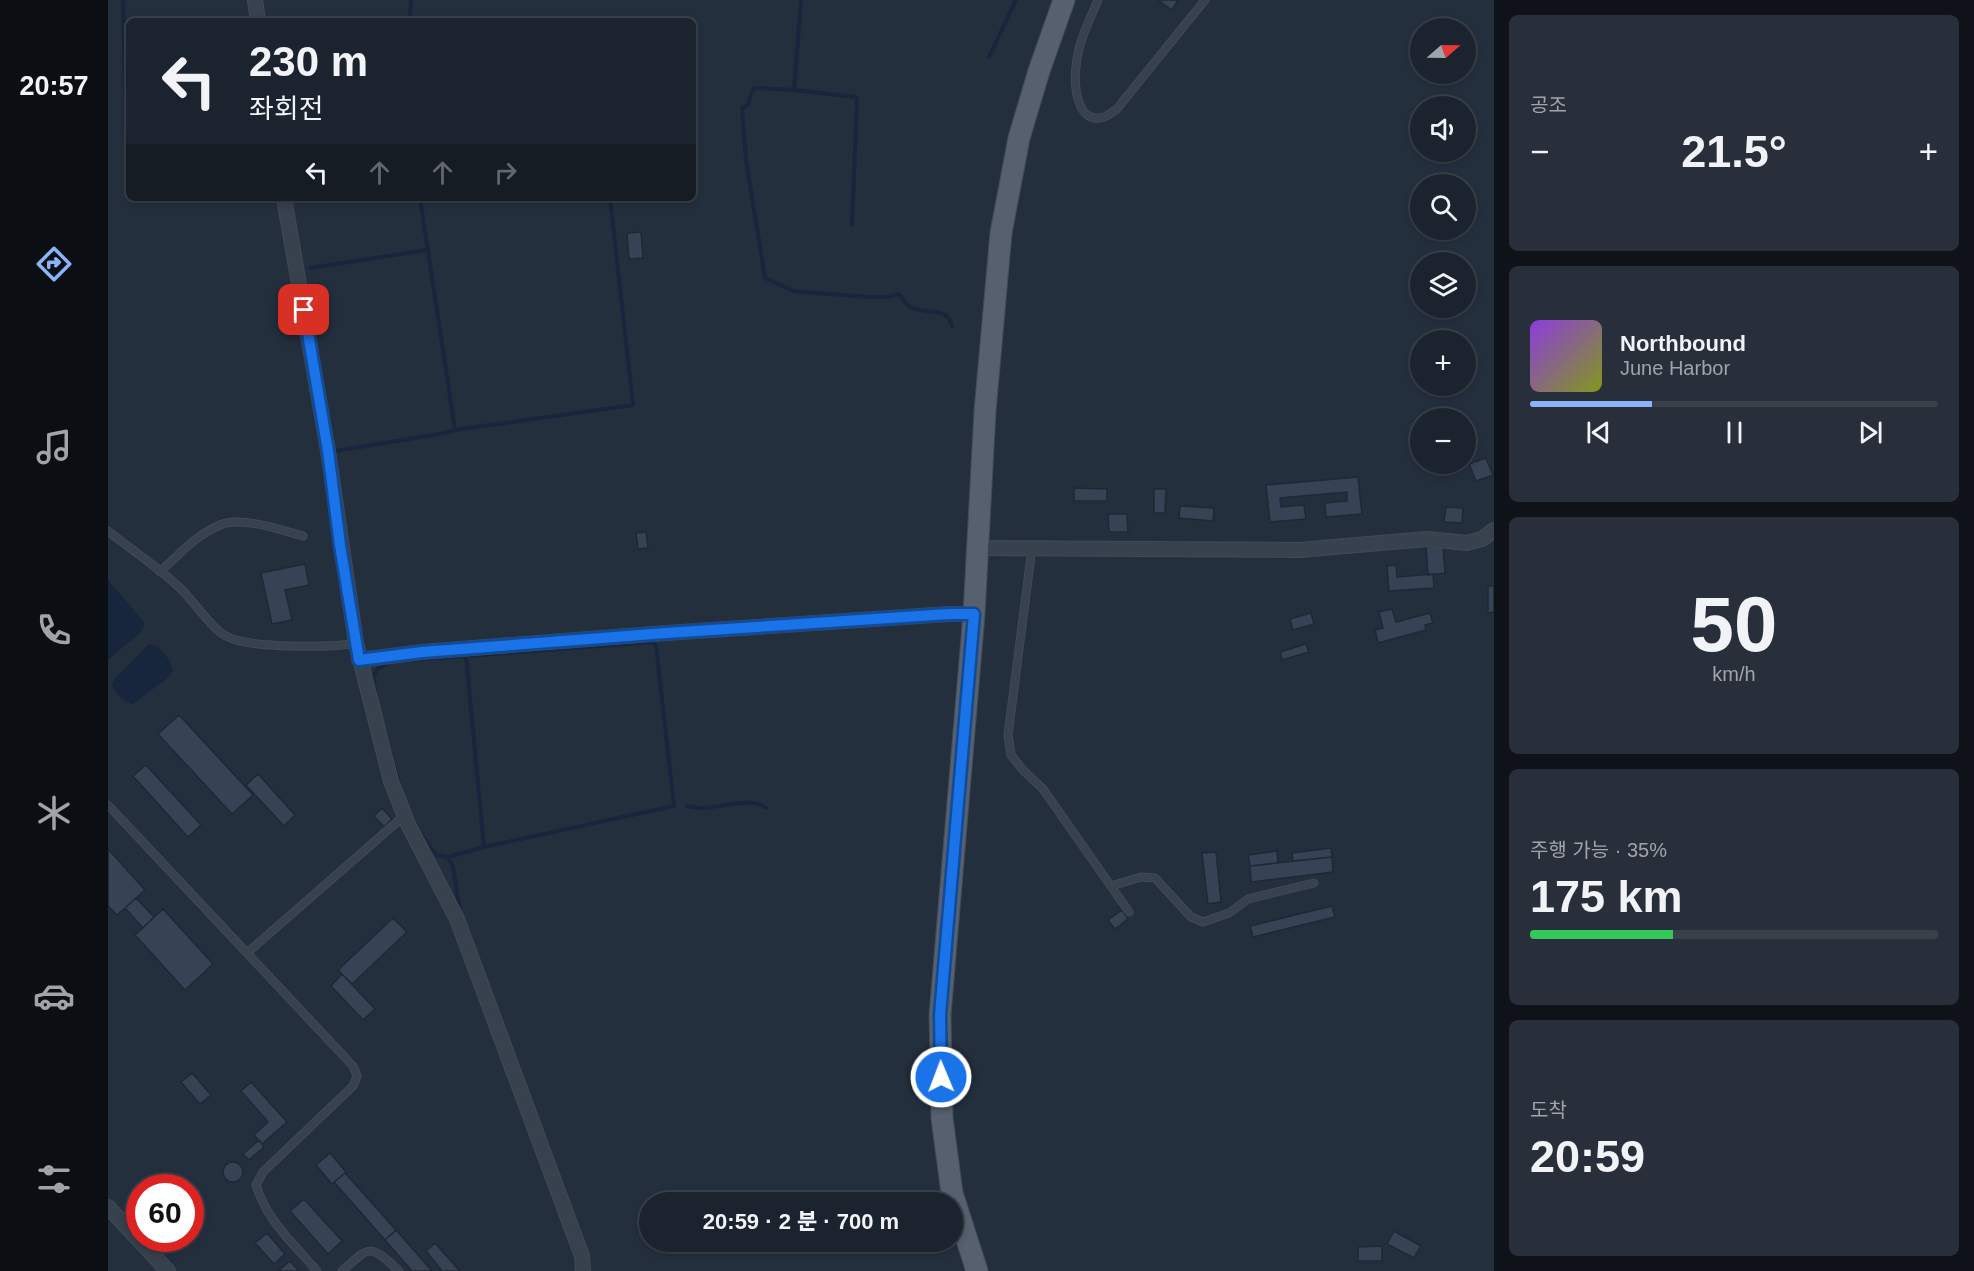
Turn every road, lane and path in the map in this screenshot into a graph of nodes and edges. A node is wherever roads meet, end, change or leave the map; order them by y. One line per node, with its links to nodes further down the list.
1 (255, 0): 5 (street)
2 (1064, 0): 10 (main road)
3 (1098, 0): 4 (lane)
4 (1205, 0)
5 (258, 18)
6 (285, 201): 14 (street)
7 (1494, 530): 11 (street)
8 (108, 531): 12 (lane)
9 (303, 536): 12 (lane)
10 (978, 548): 11 (street); 13 (main road)
11 (1032, 548): 19 (lane)
12 (160, 572): 14 (lane)
13 (974, 614): 15 (street); 28 (main road)
14 (356, 643): 15 (street)
15 (359, 660): 17 (street)
16 (108, 805): 21 (lane)
17 (405, 815): 21 (lane); 27 (street)
18 (1314, 883): 19 (lane)
19 (1111, 886): 20 (lane)
20 (1130, 912)
21 (247, 953): 24 (lane)
22 (108, 1207): 23 (street)
23 (168, 1271)
24 (316, 1271)
25 (342, 1271): 26 (lane)
26 (399, 1271)
27 (583, 1271)
28 (977, 1271)

